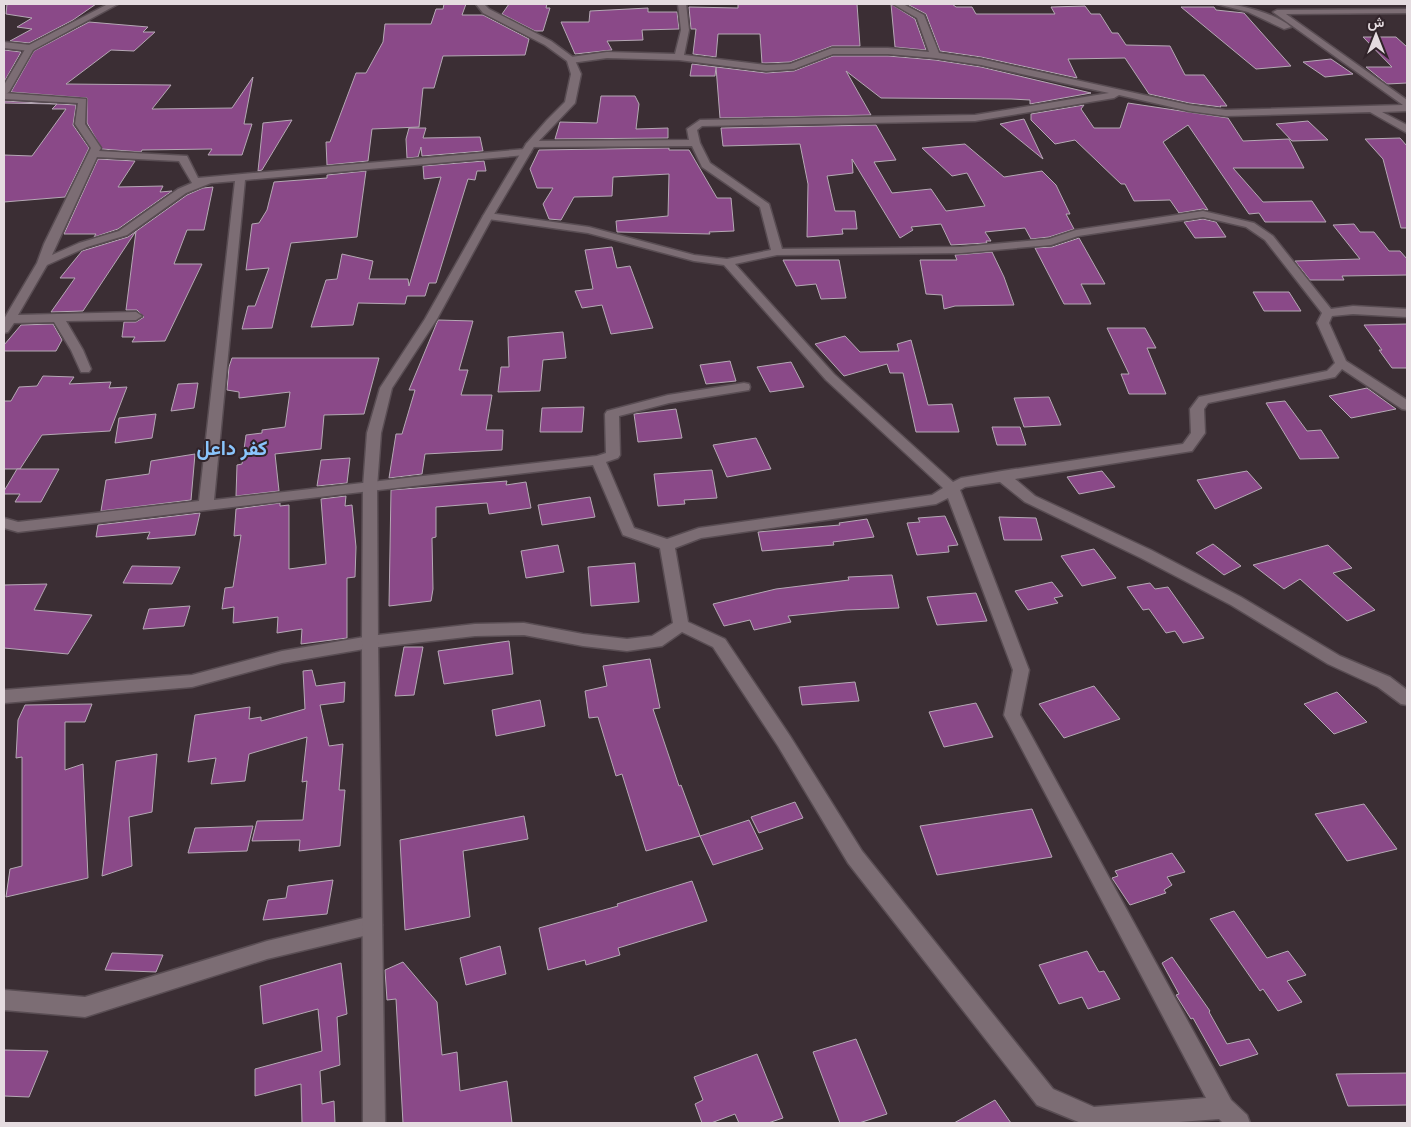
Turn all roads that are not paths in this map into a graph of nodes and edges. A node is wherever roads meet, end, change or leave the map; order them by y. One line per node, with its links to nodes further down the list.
1 (114, 4): 8 (street)
2 (480, 4): 12 (street)
3 (682, 4): 11 (street)
4 (897, 4): 10 (street)
5 (1221, 4): 9 (street)
6 (1407, 11): 9 (street)
7 (4, 44): 8 (street)
8 (30, 48): 13 (street)
9 (1337, 53): 16 (street)
10 (935, 55): 11 (street); 14 (street)
11 (679, 57): 12 (street)
12 (571, 60): 21 (street)
13 (4, 92)
14 (1123, 94): 18 (street); 20 (street)
15 (4, 96): 22 (street)
16 (1407, 104)
17 (1407, 108): 18 (street)
18 (1372, 110): 19 (street)
19 (1407, 130)
20 (695, 143): 21 (street); 26 (street)
21 (528, 148): 23 (street); 25 (street)
22 (94, 154): 24 (street); 28 (street)
23 (240, 178): 24 (street); 42 (street)
24 (211, 180): 28 (street)
25 (488, 216): 27 (street); 40 (street)
26 (777, 252): 27 (street); 29 (street)
27 (727, 262): 41 (street)
28 (43, 263): 33 (street)
29 (1328, 313): 30 (street); 34 (street)
30 (1407, 314)
31 (136, 316): 32 (street)
32 (58, 318): 33 (street); 35 (street)
33 (7, 324)
34 (1341, 363): 37 (street); 39 (street)
35 (85, 368)
36 (744, 387): 38 (street)
37 (1407, 406)
38 (598, 460): 40 (street); 44 (street)
39 (1002, 476): 41 (street); 48 (street)
40 (370, 487): 42 (street); 46 (street)
41 (952, 489): 44 (street); 51 (street)
42 (206, 506): 43 (street)
43 (4, 524)
44 (667, 545): 45 (street)
45 (681, 625): 46 (street); 51 (street)
46 (370, 642): 47 (street); 49 (street)
47 (4, 698)
48 (1407, 699)
49 (372, 925): 50 (street); 52 (street)
50 (4, 1000)
51 (1223, 1108): 53 (street)
52 (374, 1123)
53 (1239, 1123)

